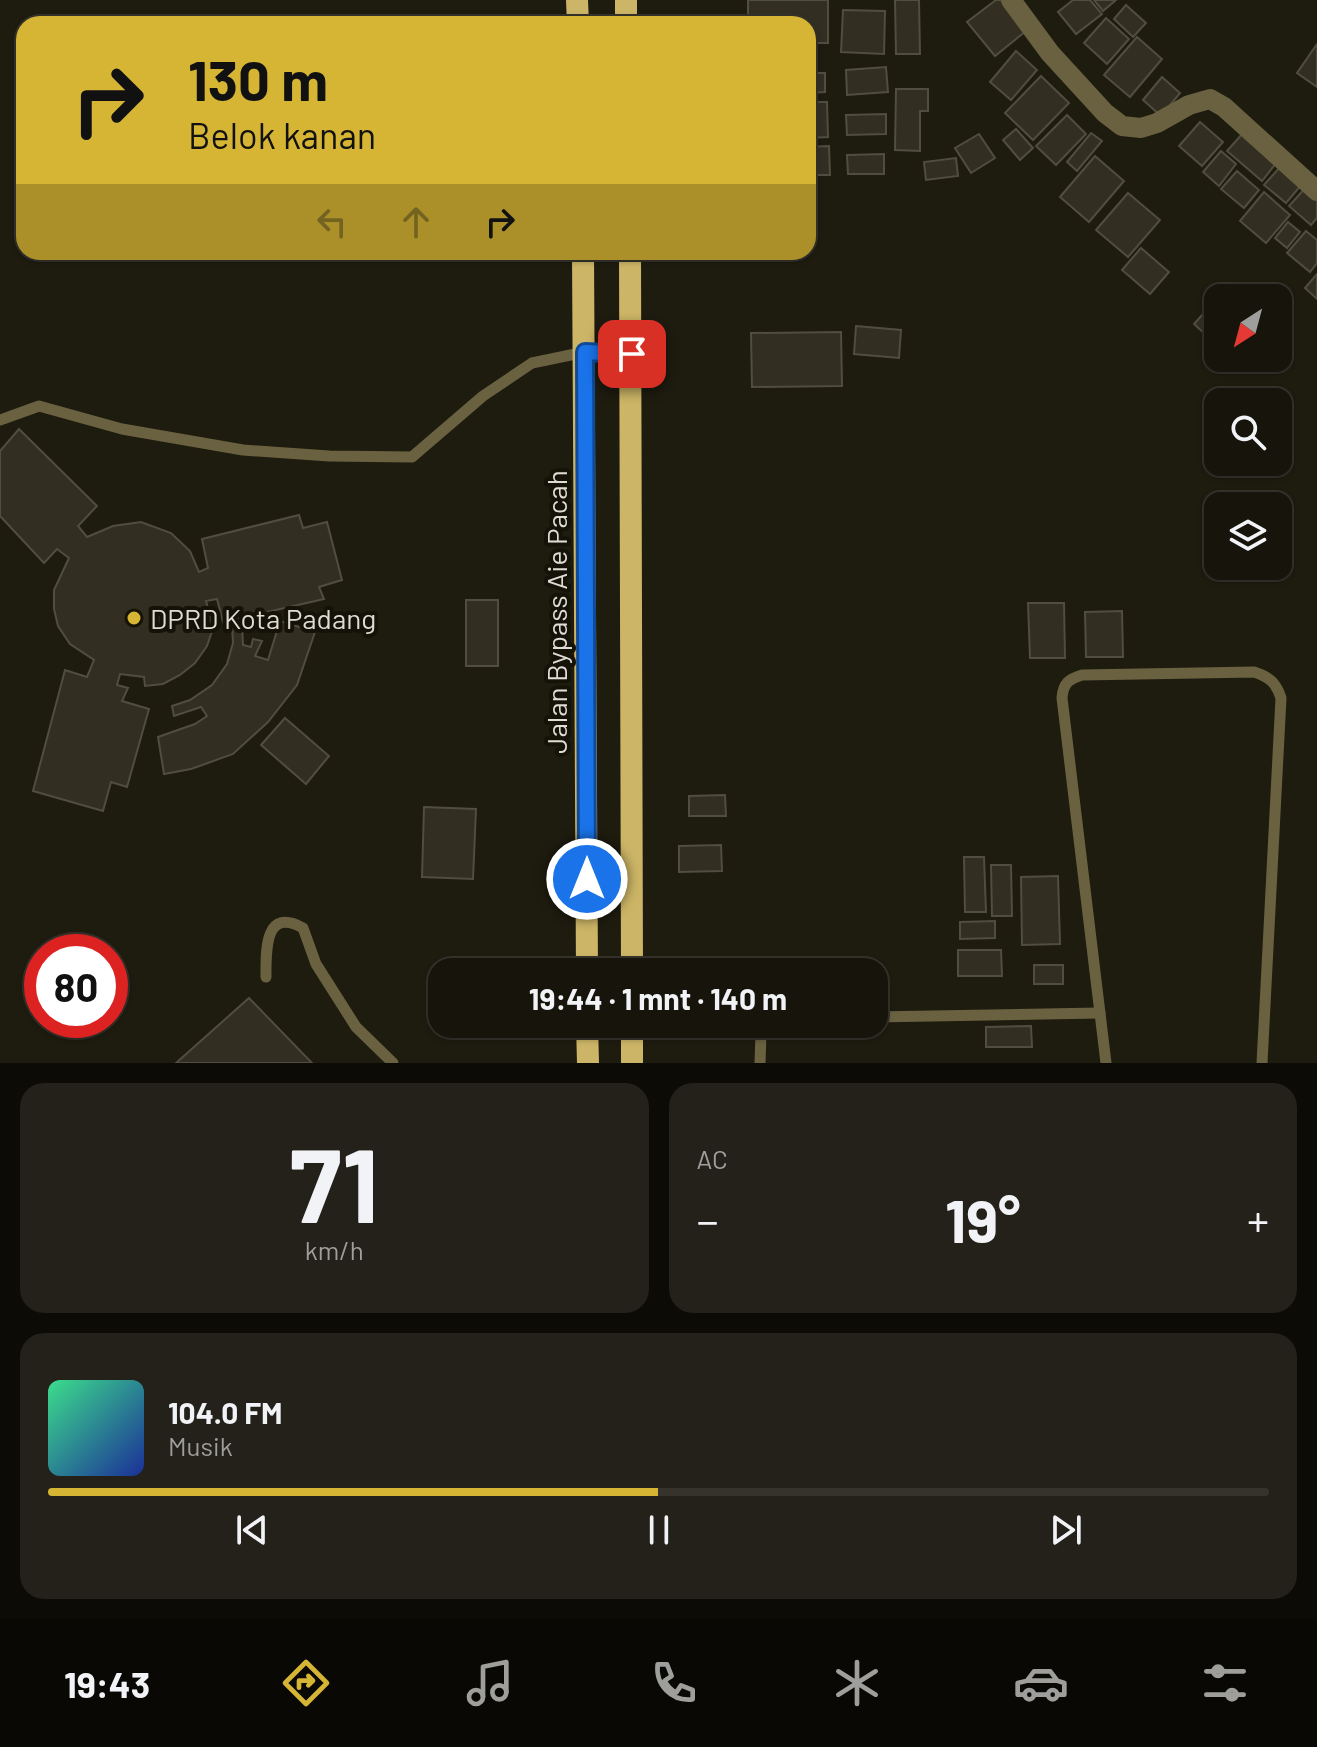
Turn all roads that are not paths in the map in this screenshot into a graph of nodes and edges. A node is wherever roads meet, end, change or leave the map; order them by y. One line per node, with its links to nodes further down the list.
1 (1011, 0): 2 (street)
2 (1317, 191)
3 (583, 260): 5 (highway, Jalan Bypass Aie Pacah)
4 (630, 260): 6 (highway)
5 (585, 352): 6 (lane); 7 (lane); 8 (highway, Jalan Bypass Aie Pacah)
6 (632, 354): 9 (highway)
7 (0, 420)
8 (587, 958)
9 (632, 958)
10 (266, 977): 16 (lane)
11 (1100, 1013): 12 (lane); 20 (lane); 21 (lane)
12 (888, 1017)
13 (587, 1038): 17 (highway)
14 (632, 1038): 18 (highway)
15 (761, 1038): 19 (lane)
16 (393, 1063)
17 (588, 1063)
18 (632, 1063)
19 (760, 1063)
20 (1106, 1063)
21 (1262, 1063)

